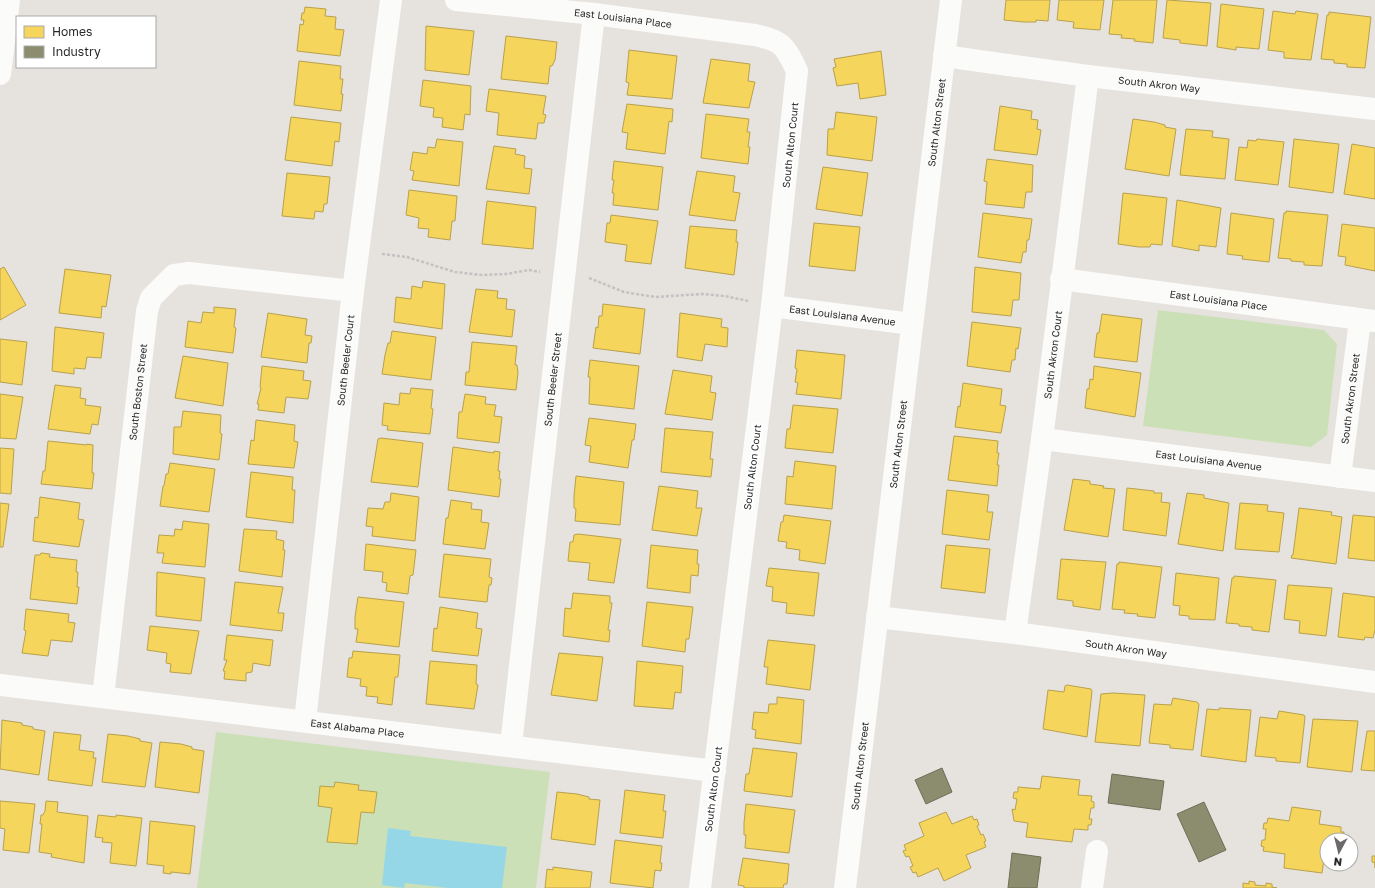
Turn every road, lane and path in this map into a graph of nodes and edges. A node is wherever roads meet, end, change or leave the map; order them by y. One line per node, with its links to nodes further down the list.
1 (9, 0): 8 (street)
2 (391, 0): 12 (street, South Beeler Court)
3 (456, 0): 5 (street, East Louisiana Place)
4 (951, 0): 7 (street, South Alton Street)
5 (594, 14): 6 (street, East Louisiana Place); 25 (street, South Beeler Street)
6 (786, 48): 13 (street, South Alton Court)
7 (944, 56): 9 (street, South Akron Way); 15 (street, South Alton Street)
8 (0, 74)
9 (1088, 76): 10 (street, South Akron Way); 11 (street, South Akron Court)
10 (1375, 109)
11 (1061, 279): 14 (street, East Louisiana Place); 16 (street, South Akron Court)
12 (353, 291): 23 (street, South Boston Street); 24 (street, South Beeler Court)
13 (772, 306): 15 (street, East Louisiana Avenue); 26 (street, South Alton Court)
14 (1368, 320): 17 (street, South Akron Street)
15 (912, 324): 19 (street, South Alton Street)
16 (1042, 439): 17 (street, East Louisiana Avenue); 20 (street, South Akron Court)
17 (1340, 477): 18 (street, East Louisiana Avenue)
18 (1375, 481)
19 (877, 617): 20 (street, South Akron Way); 29 (street, South Alton Street)
20 (1015, 633): 21 (street, South Akron Way)
21 (1375, 682)
22 (0, 685): 23 (street, East Alabama Place)
23 (103, 697): 24 (street, East Alabama Place)
24 (305, 721): 25 (street, East Alabama Place)
25 (511, 745): 26 (street, East Alabama Place)
26 (715, 771): 28 (street, South Alton Court)
27 (1097, 851): 30 (street)
28 (700, 888)
29 (845, 888)
30 (1092, 888)

